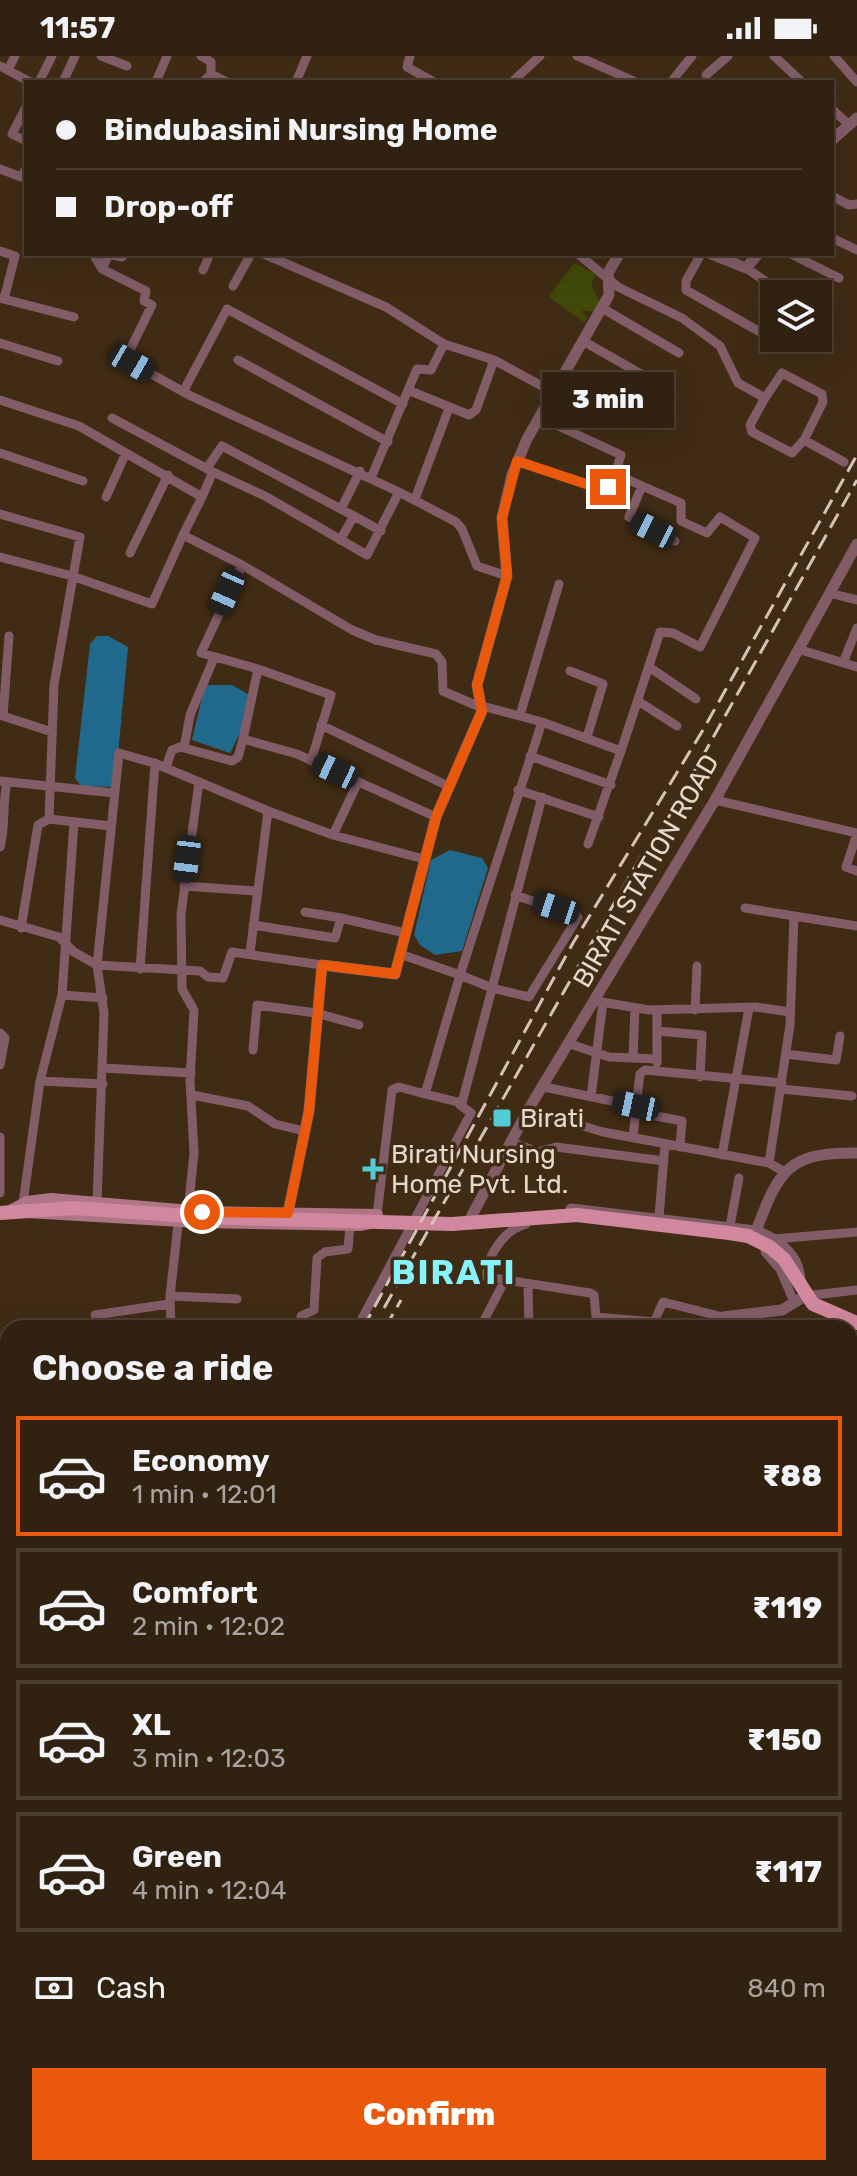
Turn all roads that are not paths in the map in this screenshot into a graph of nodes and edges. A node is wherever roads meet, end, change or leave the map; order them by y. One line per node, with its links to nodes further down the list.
1 (15, 56): 16 (street)
2 (52, 56): 20 (street)
3 (75, 56): 21 (street)
4 (101, 56): 15 (street)
5 (167, 56): 22 (street)
6 (201, 56): 17 (street)
7 (307, 56): 25 (street)
8 (410, 56): 26 (street)
9 (540, 56): 27 (street)
10 (577, 56): 28 (street)
11 (692, 56): 29 (street)
12 (728, 56): 18 (street)
13 (774, 56): 30 (street)
14 (834, 56): 31 (street)
15 (127, 66)
16 (4, 68): 19 (street)
17 (211, 74): 23 (street); 24 (street)
18 (706, 75)
19 (26, 80)
20 (40, 80)
21 (64, 80)
22 (157, 80)
23 (205, 80)
24 (223, 80)
25 (297, 80)
26 (430, 80)
27 (514, 80)
28 (631, 80)
29 (673, 80)
30 (800, 80)
31 (857, 82)
32 (834, 110): 34 (street)
33 (24, 111): 36 (street)
34 (853, 121): 37 (street)
35 (0, 130): 36 (street)
36 (12, 134): 38 (street)
37 (834, 138)
38 (24, 140)
39 (0, 169): 40 (street)
40 (24, 171)
41 (834, 197): 42 (street)
42 (857, 204)
43 (834, 239): 44 (street)
44 (857, 250)
45 (0, 251): 64 (street)
46 (94, 256): 58 (street)
47 (108, 256): 58 (street)
48 (209, 256): 59 (street)
49 (250, 256): 63 (street)
50 (581, 256): 60 (street)
51 (618, 256): 60 (street)
52 (700, 256): 67 (street)
53 (716, 256): 57 (street)
54 (756, 256): 57 (street)
55 (795, 256): 61 (street)
56 (285, 258): 70 (street)
57 (746, 268): 62 (street)
58 (102, 269): 78 (street)
59 (203, 270)
60 (607, 277): 65 (street); 80 (street)
61 (839, 278)
62 (764, 280)
63 (233, 286)
64 (2, 299): 66 (street)
65 (602, 308): 68 (street); 71 (street)
66 (74, 317)
67 (760, 332)
68 (583, 341): 75 (street); 76 (street)
69 (0, 343): 74 (street)
70 (444, 344): 73 (street); 77 (street)
71 (679, 353)
72 (238, 360): 88 (street)
73 (494, 360): 79 (street); 83 (street)
74 (58, 361)
75 (563, 375): 79 (street); 84 (street)
76 (655, 382)
77 (408, 390): 82 (street); 83 (street)
78 (183, 392): 82 (street); 94 (street)
79 (553, 392): 85 (street)
80 (765, 398): 87 (street); 87 (street)
81 (0, 400): 90 (street)
82 (403, 404): 88 (street)
83 (449, 408): 103 (street)
84 (635, 413)
85 (539, 417): 91 (street); 95 (street)
86 (112, 418): 93 (street)
87 (804, 440): 92 (street)
88 (388, 442): 97 (street)
89 (0, 453): 98 (street)
90 (126, 453): 96 (street); 101 (street)
91 (517, 461): 95 (street); 116 (street)
92 (844, 462)
93 (210, 470): 102 (street); 104 (street); 109 (street)
94 (360, 471): 97 (street); 104 (street)
95 (615, 474): 99 (street)
96 (168, 475): 102 (street); 112 (street)
97 (371, 478): 100 (street)
98 (83, 481)
99 (642, 486): 110 (street); 125 (street)
100 (399, 492): 103 (street); 107 (street)
101 (106, 497)
102 (202, 497): 108 (street)
103 (415, 499): 116 (street)
104 (341, 509): 106 (street)
105 (0, 514): 115 (street)
106 (354, 516): 107 (street); 109 (street)
107 (381, 531): 109 (street)
108 (183, 535): 114 (street); 115 (street)
109 (340, 540)
110 (675, 541)
111 (857, 544): 118 (street, BIRATI STATION ROAD)
112 (130, 553)
113 (0, 557): 115 (street)
114 (242, 565): 123 (street); 131 (street)
115 (72, 576): 137 (street)
116 (507, 576): 131 (street)
117 (559, 584): 133 (street)
118 (829, 593): 119 (street); 122 (street, BIRATI STATION ROAD)
119 (857, 600)
120 (857, 628): 124 (street)
121 (9, 636): 132 (street)
122 (801, 650): 124 (street); 155 (street, BIRATI STATION ROAD)
123 (214, 658): 127 (street); 140 (street)
124 (843, 663): 126 (street)
125 (649, 667): 129 (street); 130 (street)
126 (857, 667)
127 (258, 669): 135 (street); 139 (street)
128 (570, 671): 138 (street)
129 (696, 699)
130 (638, 701): 136 (street); 141 (street)
131 (482, 707): 133 (street); 150 (street)
132 (2, 715): 137 (street)
133 (520, 715): 134 (street)
134 (542, 722): 138 (street); 142 (street)
135 (321, 725): 143 (street); 150 (street)
136 (677, 726)
137 (52, 732): 151 (street)
138 (587, 737): 141 (street)
139 (243, 739): 140 (street); 143 (street)
140 (183, 746): 145 (street)
141 (621, 751): 149 (street)
142 (530, 756): 149 (street); 152 (street)
143 (311, 761): 148 (street)
144 (155, 763): 145 (street); 153 (street); 186 (street)
145 (166, 767): 147 (street)
146 (3, 782): 151 (street); 165 (street)
147 (199, 782): 156 (street); 168 (street)
148 (358, 782): 157 (street); 163 (street)
149 (611, 785): 158 (street)
150 (448, 786): 157 (street)
151 (52, 787): 153 (street); 159 (street)
152 (518, 790): 154 (street); 188 (street)
153 (114, 793): 161 (street)
154 (542, 797): 158 (street); 170 (street)
155 (715, 800): 162 (street); 192 (street, BIRATI STATION ROAD)
156 (268, 811): 163 (street); 169 (street)
157 (436, 817): 166 (street)
158 (599, 817): 164 (street)
159 (49, 819): 160 (street); 178 (street)
160 (74, 822): 161 (street); 180 (street)
161 (111, 826): 183 (street)
162 (857, 834): 167 (street)
163 (333, 835): 166 (street)
164 (588, 844)
165 (0, 847)
166 (424, 859): 179 (street)
167 (857, 871)
168 (184, 886): 169 (street); 187 (street)
169 (255, 891): 176 (street)
170 (515, 895): 189 (street); 189 (street)
171 (745, 908): 173 (street)
172 (305, 912): 174 (street)
173 (794, 916): 177 (street); 197 (street)
174 (341, 918): 176 (street); 179 (street)
175 (0, 920): 178 (street)
176 (253, 925): 181 (street)
177 (857, 926)
178 (21, 928): 180 (street)
179 (405, 933): 182 (street)
180 (66, 944): 183 (street); 190 (street)
181 (250, 953): 184 (street); 187 (street)
182 (400, 954): 184 (street); 188 (street)
183 (97, 965): 186 (street); 191 (street)
184 (322, 965): 198 (street)
185 (697, 966): 196 (street)
186 (140, 969): 187 (street)
187 (181, 972): 212 (street)
188 (460, 975): 189 (street); 219 (street)
189 (492, 988): 223 (street)
190 (62, 995): 191 (street); 215 (street)
191 (103, 998): 210 (street)
192 (599, 1001): 193 (street); 203 (street, BIRATI STATION ROAD); 206 (street)
193 (635, 1008): 195 (street); 207 (street)
194 (749, 1008): 196 (street); 197 (street); 214 (street)
195 (657, 1010): 196 (street); 200 (street)
196 (695, 1010)
197 (790, 1012): 205 (street)
198 (316, 1013): 199 (street); 204 (street); 226 (street)
199 (359, 1025)
200 (657, 1031): 208 (street); 213 (street)
201 (0, 1033): 209 (street)
202 (840, 1036): 205 (street)
203 (570, 1044): 206 (street); 218 (street, BIRATI STATION ROAD)
204 (253, 1050)
205 (786, 1054): 217 (street)
206 (599, 1055): 207 (street); 222 (street)
207 (633, 1058): 208 (street)
208 (657, 1059): 211 (street)
209 (0, 1065)
210 (103, 1068): 212 (street); 216 (street)
211 (656, 1072): 213 (street); 224 (street)
212 (191, 1073): 220 (street)
213 (700, 1077): 214 (street)
214 (737, 1080): 217 (street); 233 (street)
215 (40, 1081): 216 (street); 240 (street)
216 (103, 1084): 239 (street)
217 (782, 1086): 221 (street); 235 (street)
218 (544, 1087): 222 (street); 225 (street, BIRATI STATION ROAD)
219 (425, 1094): 223 (street); 243 (street)
220 (192, 1095): 226 (street); 242 (street)
221 (852, 1096)
222 (591, 1097): 224 (street)
223 (460, 1105): 244 (street)
224 (636, 1109): 228 (street); 231 (street)
225 (528, 1110): 228 (street); 229 (street, BIRATI STATION ROAD)
226 (304, 1131): 241 (street)
227 (0, 1137): 238 (street)
228 (633, 1138): 230 (street)
229 (510, 1141): 234 (street); 246 (street, BIRATI STATION ROAD)
230 (665, 1144): 231 (street); 234 (street)
231 (680, 1147): 233 (street)
232 (857, 1153): 236 (street)
233 (722, 1155): 235 (street)
234 (664, 1161): 245 (street)
235 (769, 1163): 236 (street)
236 (783, 1171): 249 (street)
237 (739, 1178): 248 (street)
238 (0, 1193)
239 (97, 1203): 240 (main road); 242 (main road)
240 (14, 1209): 242 (main road); 254 (main road)
241 (288, 1213): 242 (main road); 243 (main road)
242 (182, 1214): 247 (main road); 257 (street)
243 (377, 1215): 244 (street); 247 (main road)
244 (416, 1217): 246 (street); 262 (street)
245 (659, 1217): 246 (street); 248 (street)
246 (470, 1219)
247 (356, 1225): 261 (street)
248 (730, 1226): 249 (street)
249 (756, 1231): 251 (street)
250 (857, 1232): 251 (street)
251 (774, 1239): 254 (street)
252 (505, 1280): 253 (street); 254 (street); 263 (street)
253 (528, 1284): 264 (street); 265 (street)
254 (798, 1289): 255 (street); 259 (street); 268 (main road)
255 (857, 1290)
256 (237, 1299): 257 (street)
257 (169, 1300): 258 (street); 260 (street)
258 (95, 1315)
259 (723, 1317): 266 (street); 267 (street)
260 (170, 1320)
261 (301, 1320)
262 (361, 1320)
263 (484, 1320)
264 (529, 1320)
265 (631, 1320)
266 (655, 1320)
267 (721, 1320)
268 (849, 1320)

